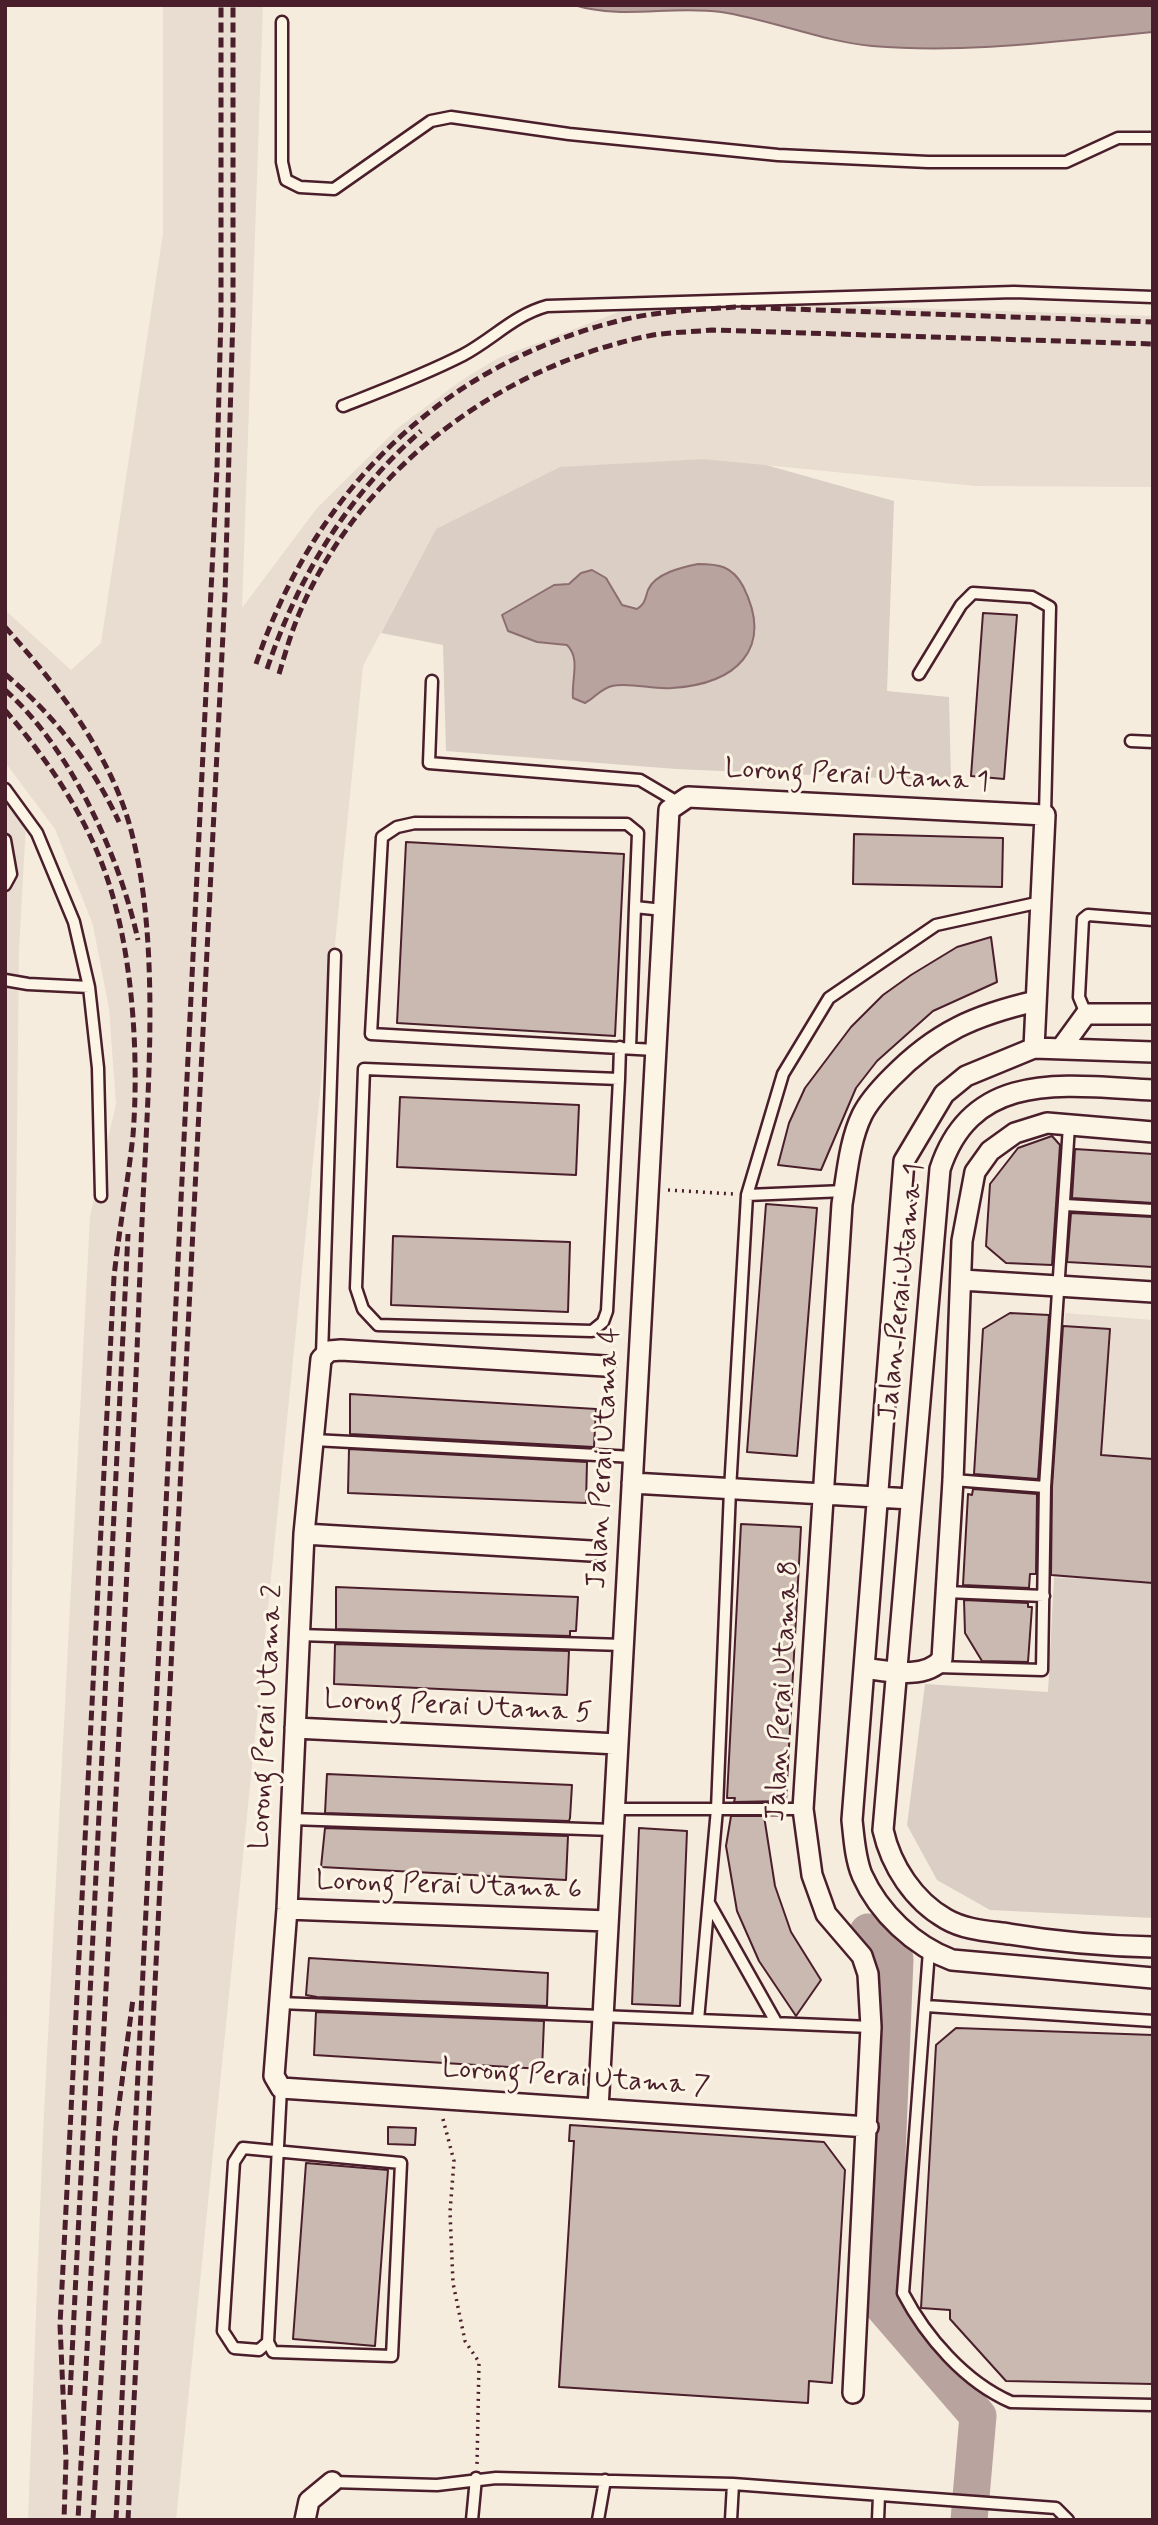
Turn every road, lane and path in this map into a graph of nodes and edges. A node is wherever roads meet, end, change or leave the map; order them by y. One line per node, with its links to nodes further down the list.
1 (282, 22): 2 (lane)
2 (1153, 138)
3 (1153, 297): 4 (lane)
4 (342, 406)
5 (919, 674): 11 (lane)
6 (432, 681): 10 (lane)
7 (1131, 741): 8 (lane)
8 (1153, 743)
9 (5, 789): 20 (lane)
10 (674, 806): 11 (street, Lorong Perai Utama 1); 16 (street, Jalan Perai Utama 4)
11 (1045, 816): 14 (street)
12 (5, 840): 13 (lane)
13 (5, 885)
14 (1041, 902): 21 (street); 35 (lane)
15 (635, 907): 16 (lane); 24 (lane); 24 (lane)
16 (663, 910): 27 (street, Jalan Perai Utama 4)
17 (1153, 920): 22 (lane)
18 (335, 955): 42 (lane)
19 (5, 980): 20 (lane)
20 (89, 987): 36 (lane)
21 (1036, 1001): 26 (street); 34 (street)
22 (1086, 1013): 23 (street); 25 (street)
23 (1153, 1014)
24 (625, 1047): 27 (lane); 29 (lane)
25 (1062, 1047): 26 (street, Jalan Perai Utama 1); 28 (street, Jalan Perai Utama 1)
26 (1034, 1048): 51 (street, Jalan Perai Utama 1)
27 (654, 1050): 33 (street, Jalan Perai Utama 4)
28 (1153, 1052)
29 (619, 1079): 29 (lane)
30 (1153, 1090): 52 (street, Jalan Perai Utama 1)
31 (1069, 1126): 32 (street, Jalan Perai Utama 1); 37 (lane); 39 (street, Jalan Perai Utama 1)
32 (1153, 1132)
33 (648, 1189): 35 (path); 45 (street, Jalan Perai Utama 4)
34 (845, 1191): 35 (lane); 50 (street)
35 (747, 1195): 49 (lane)
36 (100, 1196)
37 (1065, 1205): 38 (lane); 40 (lane)
38 (1153, 1210)
39 (962, 1280): 40 (street); 46 (street, Jalan Perai Utama 1)
40 (1058, 1285): 41 (street); 48 (lane)
41 (1153, 1292)
42 (325, 1355): 43 (street); 44 (street, Lorong Perai Utama 2)
43 (605, 1366)
44 (314, 1440): 45 (lane); 53 (street, Lorong Perai Utama 2)
45 (634, 1457): 47 (street, Jalan Perai Utama 4)
46 (953, 1480): 48 (lane); 55 (street, Jalan Perai Utama 1)
47 (632, 1483): 49 (street); 58 (street, Jalan Perai Utama 4)
48 (1045, 1487): 56 (lane)
49 (730, 1490): 50 (street); 65 (lane)
50 (821, 1493): 51 (street); 66 (street, Jalan Perai Utama 8)
51 (877, 1496): 52 (street); 60 (street, Jalan Perai Utama 1)
52 (911, 1499): 61 (street, Jalan Perai Utama 1)
53 (304, 1534): 54 (street); 57 (street, Lorong Perai Utama 2)
54 (592, 1551)
55 (946, 1592): 56 (lane); 59 (street, Jalan Perai Utama 1)
56 (1044, 1597): 59 (lane)
57 (299, 1635): 58 (lane); 62 (street, Lorong Perai Utama 2)
58 (623, 1645): 63 (street, Jalan Perai Utama 4)
59 (937, 1667): 61 (street)
60 (864, 1668): 61 (street); 73 (street, Jalan Perai Utama 1)
61 (898, 1671): 72 (street, Jalan Perai Utama 1)
62 (295, 1728): 63 (street, Lorong Perai Utama 5); 67 (street, Lorong Perai Utama 2)
63 (618, 1744): 64 (street, Jalan Perai Utama 4)
64 (614, 1808): 65 (lane); 68 (street, Jalan Perai Utama 4)
65 (717, 1809): 66 (lane); 69 (lane)
66 (803, 1810): 81 (street, Jalan Perai Utama 8)
67 (290, 1819): 68 (lane); 70 (street, Lorong Perai Utama 2)
68 (614, 1830): 71 (street, Jalan Perai Utama 4)
69 (708, 1902): 78 (lane); 80 (lane)
70 (287, 1909): 71 (street, Lorong Perai Utama 6); 75 (street, Lorong Perai Utama 2)
71 (608, 1921): 77 (street, Jalan Perai Utama 4)
72 (1153, 1947)
73 (929, 1951): 74 (street, Jalan Perai Utama 1); 76 (lane)
74 (1153, 1978)
75 (280, 2003): 77 (lane); 82 (street, Lorong Perai Utama 2)
76 (926, 2006): 79 (lane); 89 (lane)
77 (603, 2017): 78 (lane); 84 (street, Jalan Perai Utama 4)
78 (698, 2020): 80 (lane)
79 (1153, 2021)
80 (776, 2022): 81 (lane)
81 (871, 2027): 85 (street, Jalan Perai Utama 8)
82 (281, 2088): 83 (street, Lorong Perai Utama 7); 86 (lane)
83 (434, 2098): 84 (street, Lorong Perai Utama 7); 90 (path)
84 (598, 2109): 85 (street, Lorong Perai Utama 7)
85 (868, 2127): 88 (street, Jalan Perai Utama 8)
86 (277, 2153): 87 (lane); 87 (lane); 87 (lane)
87 (268, 2343)
88 (853, 2393)
89 (1153, 2405)
90 (476, 2478): 91 (lane); 92 (lane); 96 (lane)
91 (605, 2480): 93 (lane); 97 (lane)
92 (332, 2482): 95 (street)
93 (733, 2484): 94 (lane); 98 (lane)
94 (879, 2495): 99 (lane); 100 (lane)
95 (305, 2520)
96 (472, 2520)
97 (598, 2520)
98 (731, 2520)
99 (878, 2520)
100 (1068, 2520)

